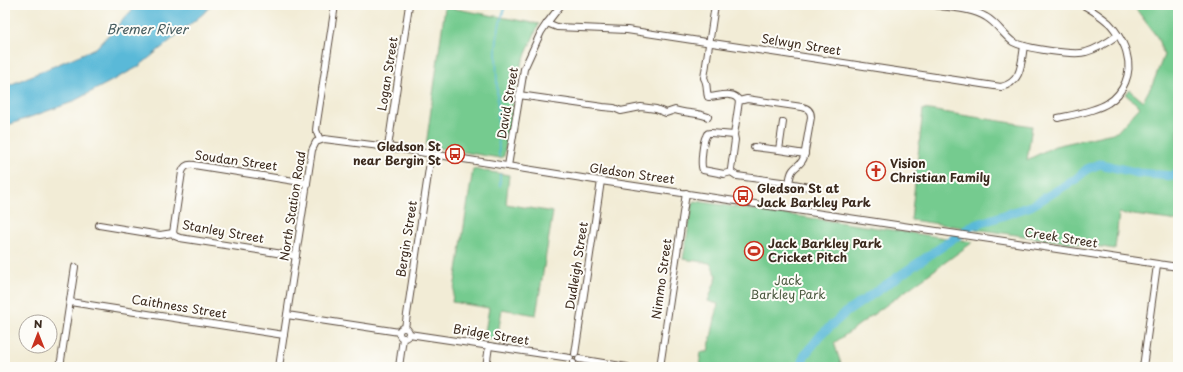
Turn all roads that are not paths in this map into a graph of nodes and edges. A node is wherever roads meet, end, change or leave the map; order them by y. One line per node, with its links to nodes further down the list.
1 (335, 5): 17 (street, North Station Road)
2 (409, 5): 18 (street, Logan Street)
3 (561, 5): 7 (street, David Street)
4 (715, 5): 9 (street)
5 (935, 5): 10 (street)
6 (1084, 5): 8 (street)
7 (547, 23): 9 (street, Selwyn Street); 11 (street, David Street)
8 (1118, 34): 10 (street); 14 (street)
9 (709, 43): 10 (street, Selwyn Street); 12 (street)
10 (1024, 46)
11 (519, 94): 13 (street); 23 (street, David Street)
12 (739, 100): 16 (street); 22 (street)
13 (708, 117)
14 (1058, 118)
15 (783, 122): 20 (street)
16 (734, 135): 24 (street); 24 (street)
17 (320, 140): 18 (street, Gledson Street); 26 (street, North Station Road)
18 (388, 147): 21 (street, Gledson Street)
19 (754, 147): 20 (street)
20 (779, 150): 22 (street)
21 (431, 154): 23 (street, Gledson Street); 39 (street, Bergin Street)
22 (805, 154): 27 (street)
23 (508, 166): 25 (street, Gledson Street)
24 (731, 172): 27 (street)
25 (601, 181): 29 (street, Gledson Street); 44 (street, Dudleigh Street)
26 (307, 183): 32 (street, Soudan Street); 33 (street, North Station Road)
27 (789, 186): 28 (street)
28 (809, 188)
29 (686, 193): 31 (street, Gledson Street); 50 (street, Nimmo Street)
30 (99, 225): 32 (street, Stanley Street)
31 (940, 232): 34 (street, Creek Street)
32 (173, 233): 33 (street, Stanley Street)
33 (296, 256): 38 (street, North Station Road)
34 (1158, 265): 36 (street, Creek Street); 51 (street)
35 (75, 268): 37 (street)
36 (1178, 268)
37 (70, 302): 41 (street, Caithness Street); 45 (street)
38 (287, 315): 41 (street, North Station Road); 42 (street)
39 (405, 328): 40 (street); 42 (street)
40 (409, 334): 42 (street); 43 (street, Bridge Street)
41 (284, 335): 46 (street, North Station Road)
42 (401, 335): 47 (street)
43 (489, 346): 44 (street, Bridge Street); 48 (street)
44 (574, 360): 49 (street, Bridge Street)
45 (60, 367)
46 (279, 367)
47 (399, 367)
48 (486, 367)
49 (627, 367)
50 (660, 367)
51 (1143, 367)

